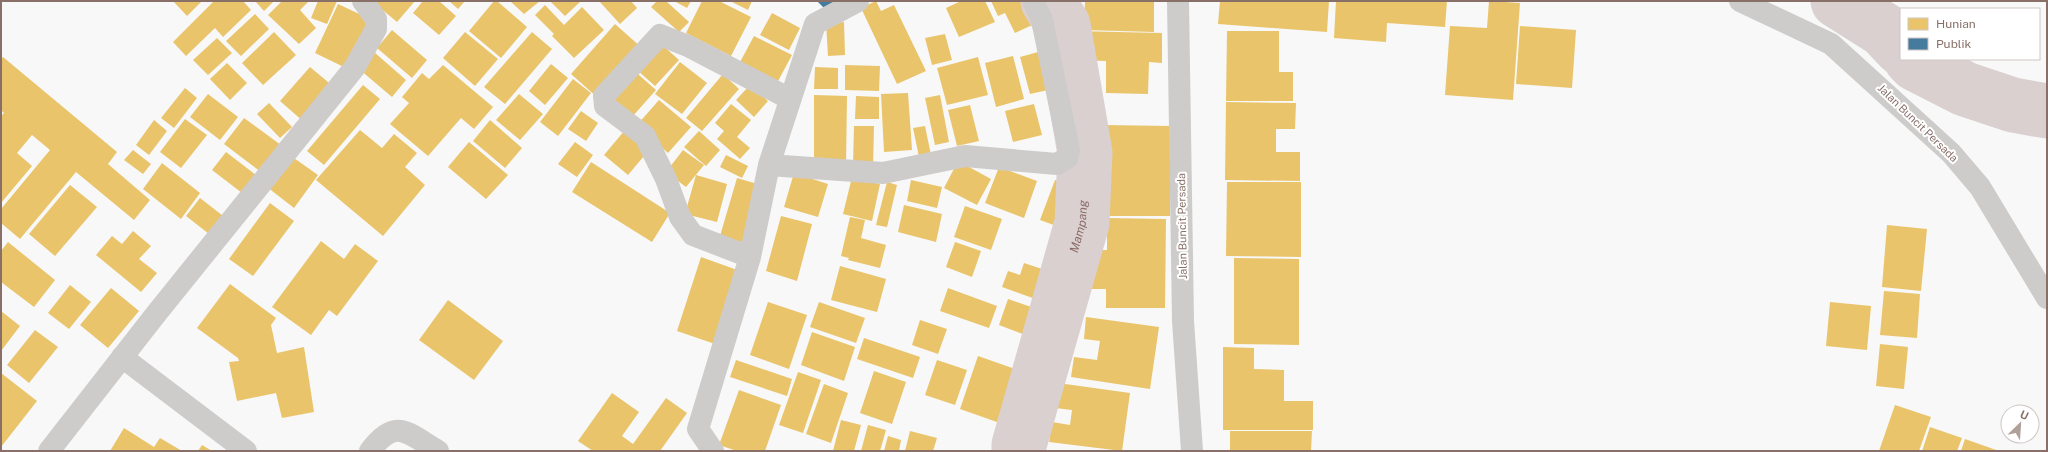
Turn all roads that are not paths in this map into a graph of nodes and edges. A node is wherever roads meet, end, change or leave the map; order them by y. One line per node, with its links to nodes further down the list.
1 (363, 1): 10 (street)
2 (858, 1): 6 (street)
3 (1032, 1): 7 (street)
4 (1178, 1): 16 (street, Jalan Buncit Persada)
5 (1740, 1): 9 (street, Jalan Buncit Persada)
6 (790, 99): 7 (street); 8 (street)
7 (769, 165): 8 (street)
8 (750, 257): 15 (street)
9 (2047, 298)
10 (122, 357): 11 (street); 12 (street)
11 (50, 451)
12 (246, 451)
13 (370, 451): 14 (street)
14 (438, 451)
15 (713, 451)
16 (1192, 451)

